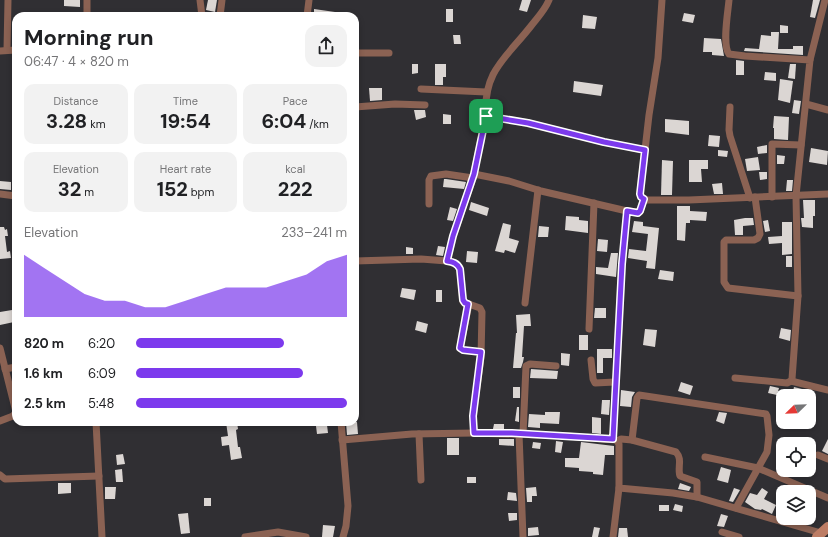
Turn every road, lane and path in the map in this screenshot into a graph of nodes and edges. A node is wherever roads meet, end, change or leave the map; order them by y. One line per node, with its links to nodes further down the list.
1 (8, 0): 14 (street)
2 (87, 0): 10 (street)
3 (200, 0): 11 (street)
4 (222, 0): 12 (street)
5 (309, 0): 13 (street)
6 (548, 0): 19 (street)
7 (662, 0): 27 (street)
8 (729, 0): 17 (street)
9 (825, 0): 17 (street)
10 (87, 12)
11 (202, 12)
12 (220, 12)
13 (308, 12)
14 (3, 50)
15 (359, 53): 16 (street)
16 (389, 53)
17 (810, 60): 20 (street)
18 (421, 89): 19 (street)
19 (486, 92): 25 (street)
20 (806, 104): 24 (street); 26 (street)
21 (425, 105): 23 (street)
22 (730, 106): 34 (street)
23 (359, 107)
24 (828, 110)
25 (486, 116): 27 (street); 28 (street)
26 (801, 145): 33 (street); 35 (street)
27 (645, 150): 36 (street)
28 (473, 176): 29 (street); 38 (street); 41 (street)
29 (538, 190): 37 (street); 43 (street)
30 (0, 194): 32 (street)
31 (828, 194): 33 (street)
32 (12, 196)
33 (796, 196): 35 (street); 42 (street)
34 (752, 197): 35 (street); 36 (street); 42 (street)
35 (772, 197)
36 (644, 199): 39 (street)
37 (594, 203): 39 (street); 45 (street)
38 (429, 204)
39 (627, 211): 54 (street)
40 (359, 261): 41 (street)
41 (447, 261): 44 (street)
42 (798, 296): 53 (street)
43 (525, 303)
44 (468, 304): 47 (street); 47 (street)
45 (589, 329)
46 (0, 348): 51 (street)
47 (481, 352): 61 (street)
48 (592, 360): 54 (street)
49 (556, 366): 63 (street)
50 (12, 368): 51 (street)
51 (5, 369): 56 (street)
52 (735, 378): 53 (street)
53 (791, 381): 55 (street)
54 (616, 382): 65 (street)
55 (828, 390)
56 (12, 396)
57 (12, 416): 58 (street)
58 (0, 421)
59 (96, 426): 72 (street)
60 (341, 426): 64 (street)
61 (474, 433): 62 (street); 63 (street)
62 (419, 434): 64 (street); 73 (street)
63 (521, 434): 65 (street); 84 (street)
64 (342, 440): 83 (street)
65 (616, 440): 66 (street); 74 (street)
66 (632, 440): 70 (street); 75 (street)
67 (818, 455): 69 (street)
68 (706, 457): 70 (street)
69 (828, 459)
70 (758, 468): 76 (street); 77 (street)
71 (0, 475): 72 (street)
72 (99, 476): 80 (street)
73 (421, 480)
74 (619, 488): 75 (street); 85 (street)
75 (697, 497): 77 (street)
76 (828, 498)
77 (736, 508): 79 (street)
78 (722, 532): 86 (street)
79 (822, 533)
80 (102, 537)
81 (245, 537): 82 (street)
82 (306, 537)
83 (343, 537)
84 (523, 537)
85 (613, 537)
86 (739, 537)

